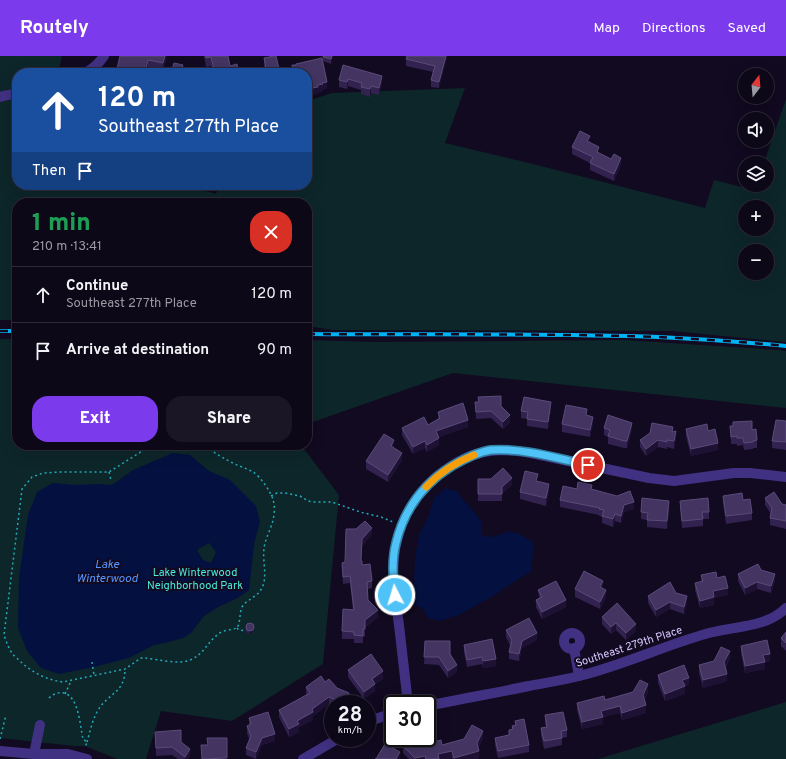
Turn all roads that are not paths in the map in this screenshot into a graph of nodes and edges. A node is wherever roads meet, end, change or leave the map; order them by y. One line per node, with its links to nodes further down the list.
1 (104, 56): 2 (street)
2 (93, 68)
3 (12, 94): 4 (street)
4 (0, 97)
5 (786, 477): 9 (street)
6 (786, 608): 8 (street, Southeast 279th Place)
7 (574, 648): 8 (street)
8 (579, 676): 10 (street, Southeast 279th Place)
9 (407, 695)
10 (436, 704)
11 (40, 725): 14 (street)
12 (324, 747): 16 (street)
13 (0, 751): 14 (street)
14 (34, 754): 15 (street)
15 (85, 758)
16 (304, 759)

